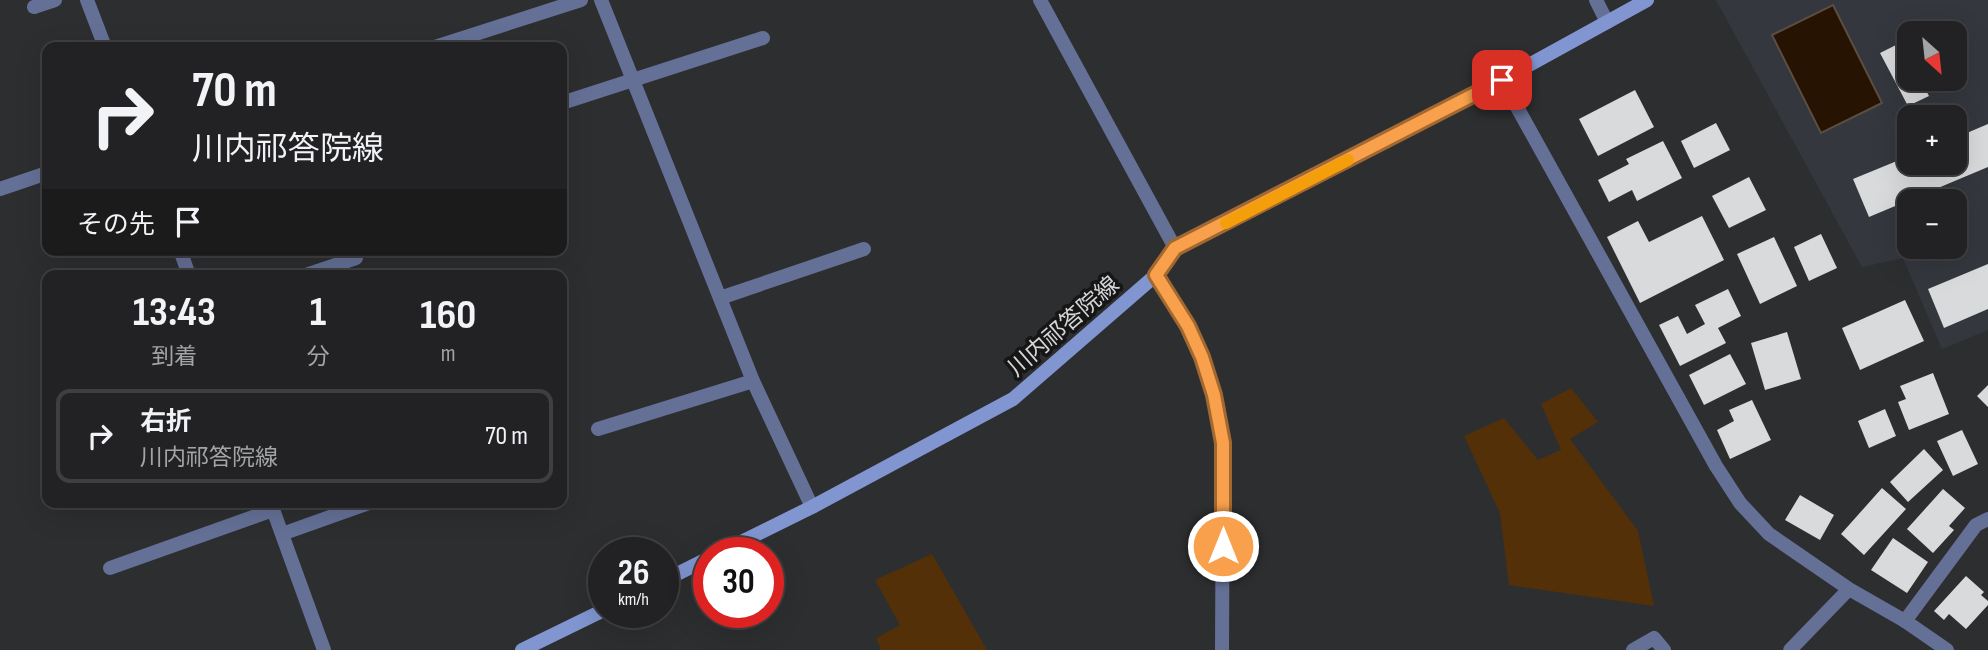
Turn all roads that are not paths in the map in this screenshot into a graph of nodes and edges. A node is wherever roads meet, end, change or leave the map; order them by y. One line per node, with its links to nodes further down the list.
1 (55, 0): 8 (street)
2 (87, 0): 11 (street)
3 (581, 0): 12 (street)
4 (601, 0): 13 (street)
5 (1040, 0): 18 (street)
6 (1596, 0): 9 (street)
7 (1647, 0): 9 (main road, 川内祁答院線)
8 (34, 7)
9 (1607, 22): 14 (main road, 川内祁答院線)
10 (763, 38): 13 (street)
11 (103, 42)
12 (451, 42)
13 (632, 80): 15 (street); 23 (street)
14 (1502, 80): 18 (main road, 川内祁答院線); 34 (street)
15 (568, 101)
16 (42, 175): 17 (street)
17 (0, 189)
18 (1175, 248): 22 (main road, 川内祁答院線)
19 (864, 249): 23 (street)
20 (356, 258): 21 (street)
21 (321, 270)
22 (1156, 275): 26 (main road, 川内祁答院線); 39 (street)
23 (720, 298): 24 (street)
24 (753, 381): 25 (street); 26 (street)
25 (598, 429)
26 (812, 507): 32 (main road, 川内祁答院線)
27 (267, 508): 33 (street)
28 (273, 508): 31 (street)
29 (355, 508): 31 (street)
30 (1988, 519): 36 (street)
31 (282, 534): 37 (street)
32 (751, 537)
33 (110, 568)
34 (1849, 589): 36 (street); 42 (street)
35 (588, 618): 38 (main road)
36 (1905, 621): 43 (street)
37 (324, 650)
38 (522, 650)
39 (1223, 650)
40 (1633, 650): 41 (street)
41 (1664, 650)
42 (1790, 650)
43 (1947, 650)

